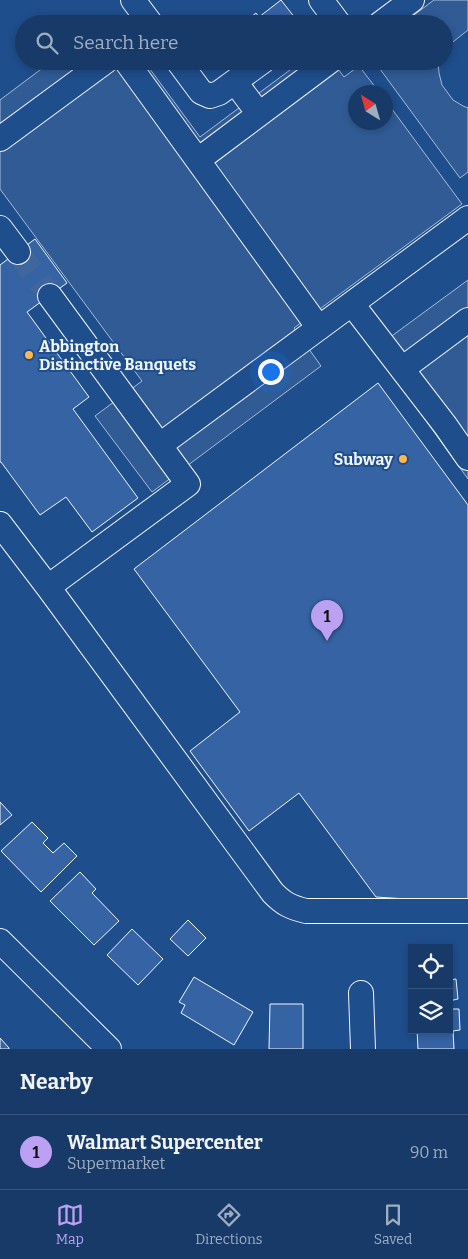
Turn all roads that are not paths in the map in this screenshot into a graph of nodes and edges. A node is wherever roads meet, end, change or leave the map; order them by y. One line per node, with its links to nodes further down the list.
1 (133, 0): 3 (street)
2 (412, 0): 4 (street)
3 (144, 15)
4 (392, 15)
5 (94, 70): 12 (street)
6 (133, 70): 13 (street)
7 (185, 70): 10 (street)
8 (251, 70): 10 (street)
9 (318, 70): 11 (street)
10 (235, 82): 11 (street)
11 (259, 114): 13 (street)
12 (0, 139)
13 (198, 160): 20 (street)
14 (468, 218): 18 (street)
15 (0, 228): 16 (street)
16 (18, 252)
17 (50, 296): 22 (street)
18 (352, 304): 20 (street); 21 (street)
19 (468, 320): 21 (street)
20 (319, 328): 22 (street)
21 (402, 369): 23 (street)
22 (160, 445): 25 (street)
23 (468, 458)
24 (0, 524): 25 (street)
25 (48, 588): 26 (street)
26 (468, 911)
27 (0, 941): 29 (street)
28 (362, 993): 30 (street)
29 (109, 1049)
30 (363, 1049)

